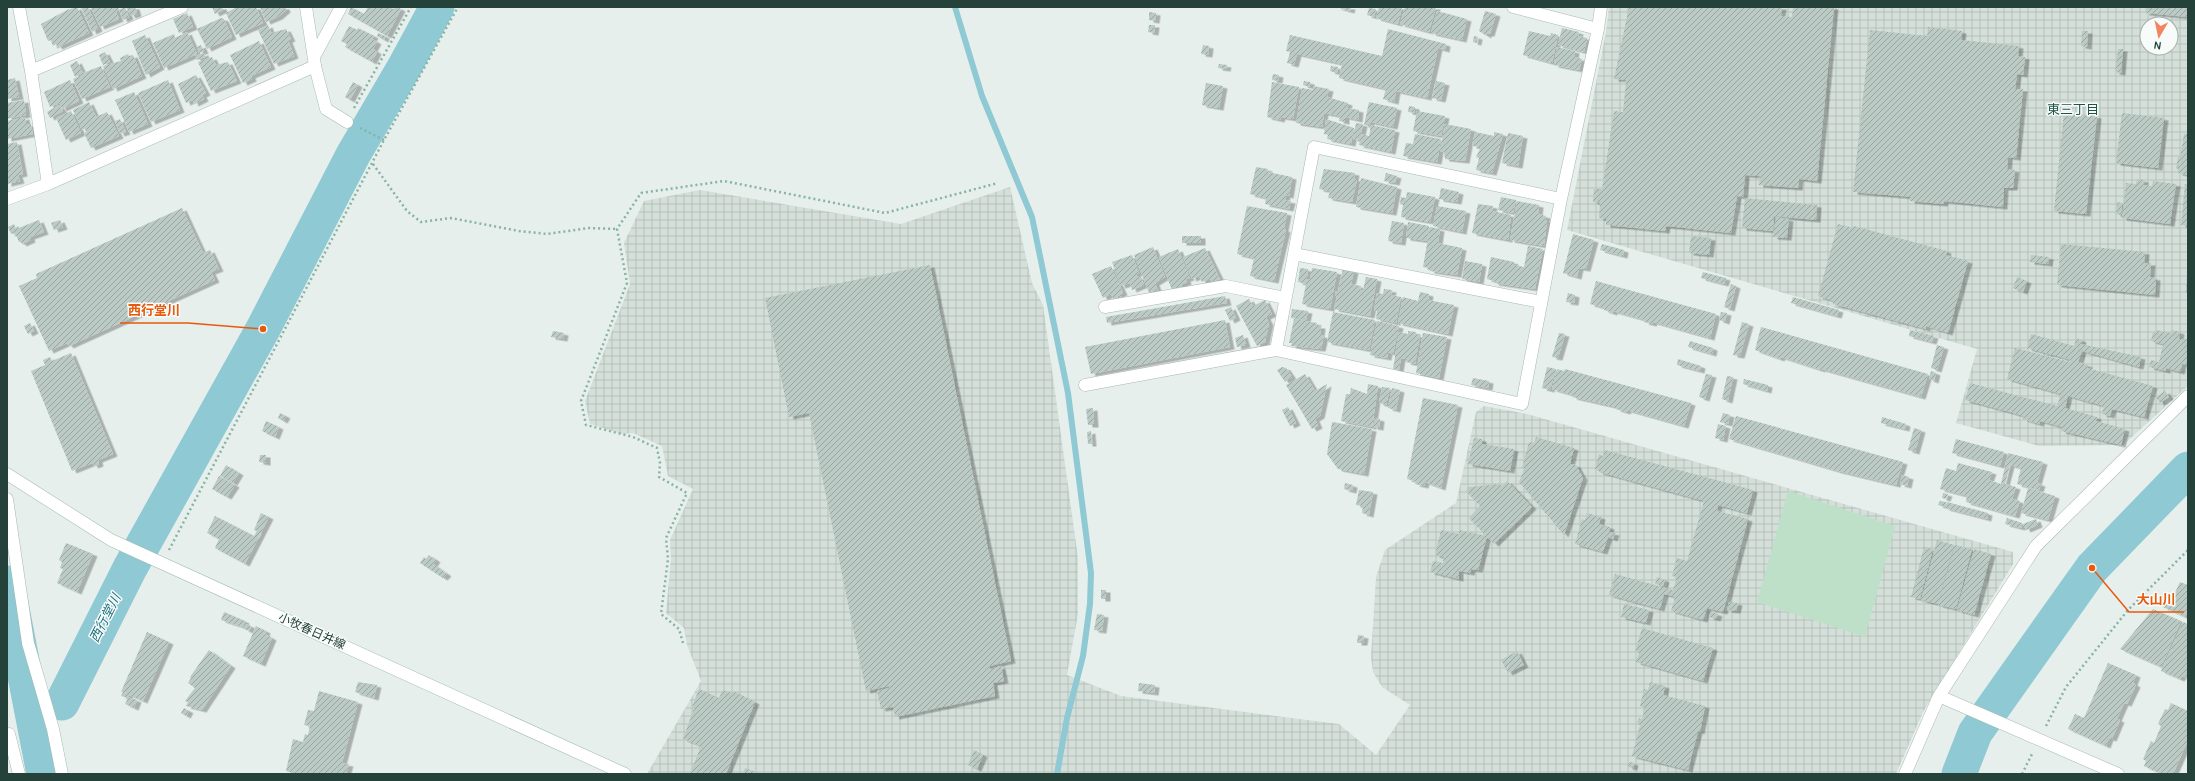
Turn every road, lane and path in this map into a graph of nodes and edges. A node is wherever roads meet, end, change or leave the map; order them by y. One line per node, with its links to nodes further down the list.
1 (19, 7): 11 (street)
2 (182, 7): 11 (street)
3 (306, 7): 10 (street)
4 (341, 7): 10 (street)
5 (411, 7): 12 (path)
6 (458, 7): 13 (path)
7 (1513, 7): 9 (street)
8 (1601, 7): 9 (street)
9 (1598, 29): 18 (street)
10 (314, 62): 12 (street); 16 (street)
11 (31, 71): 16 (street)
12 (347, 122): 13 (path)
13 (384, 140): 14 (path)
14 (373, 164): 19 (path); 30 (path)
15 (998, 183): 19 (path)
16 (48, 184): 17 (street)
17 (7, 199)
18 (1561, 199): 20 (street); 22 (street)
19 (617, 229): 31 (path)
20 (1294, 254): 21 (street); 22 (street)
21 (1285, 298): 23 (street); 24 (street)
22 (1541, 302): 24 (street)
23 (1105, 308)
24 (1276, 350): 25 (street)
25 (1085, 385)
26 (2188, 396): 32 (street)
27 (7, 474): 30 (street, 小牧春日井線)
28 (7, 499): 36 (street)
29 (2188, 550): 34 (path)
30 (162, 563): 37 (street, 小牧春日井線)
31 (683, 642)
32 (1938, 696): 34 (street); 38 (street)
33 (8, 731): 35 (street)
34 (2040, 740): 39 (path); 40 (street)
35 (19, 774)
36 (62, 774)
37 (625, 774)
38 (1905, 774)
39 (2022, 774)
40 (2118, 774)

